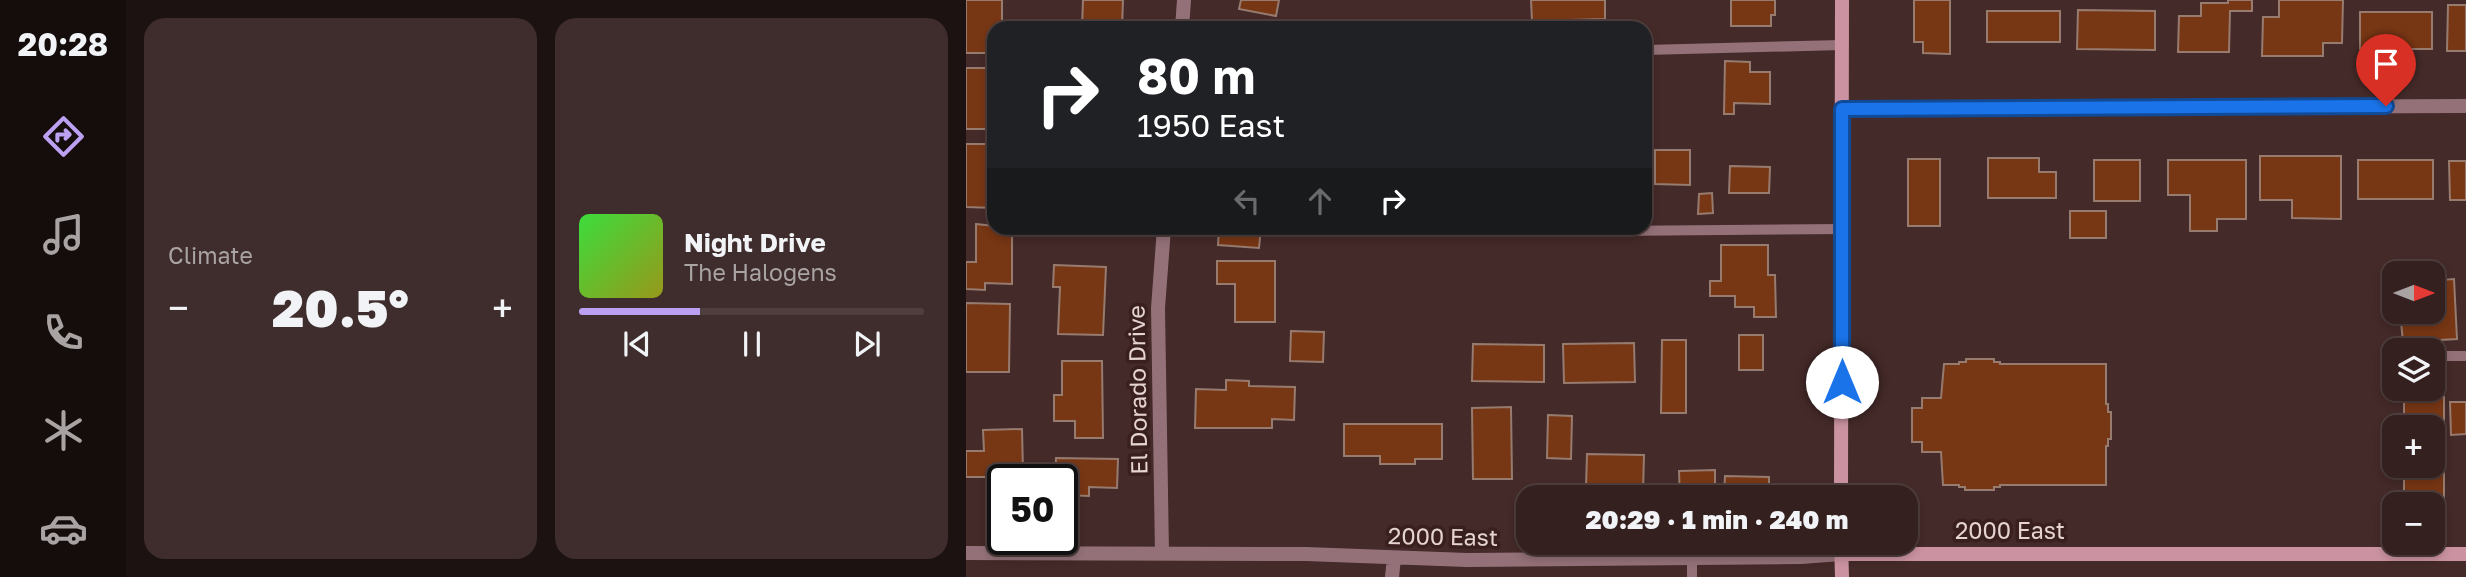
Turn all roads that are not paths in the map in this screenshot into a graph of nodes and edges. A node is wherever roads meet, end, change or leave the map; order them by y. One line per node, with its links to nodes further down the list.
1 (1184, 0): 3 (street)
2 (1842, 0): 4 (street)
3 (1182, 21)
4 (1842, 45): 5 (lane); 7 (street)
5 (1652, 50)
6 (2466, 106): 7 (street)
7 (1842, 109): 8 (street)
8 (1842, 229): 9 (lane); 13 (street)
9 (1652, 231)
10 (1163, 235): 16 (street, El Dorado Drive)
11 (2445, 356): 12 (lane)
12 (2466, 356)
13 (1841, 485)
14 (1918, 549): 17 (street, 2000 East)
15 (966, 553): 16 (street, 2000 East)
16 (1162, 553): 20 (street, 2000 East)
17 (2466, 554)
18 (1810, 555): 21 (street, 2000 East)
19 (1841, 555): 24 (street)
20 (1394, 558): 21 (street, 2000 East); 22 (street)
21 (1692, 558): 23 (lane)
22 (1392, 577)
23 (1692, 577)
24 (1842, 577)

